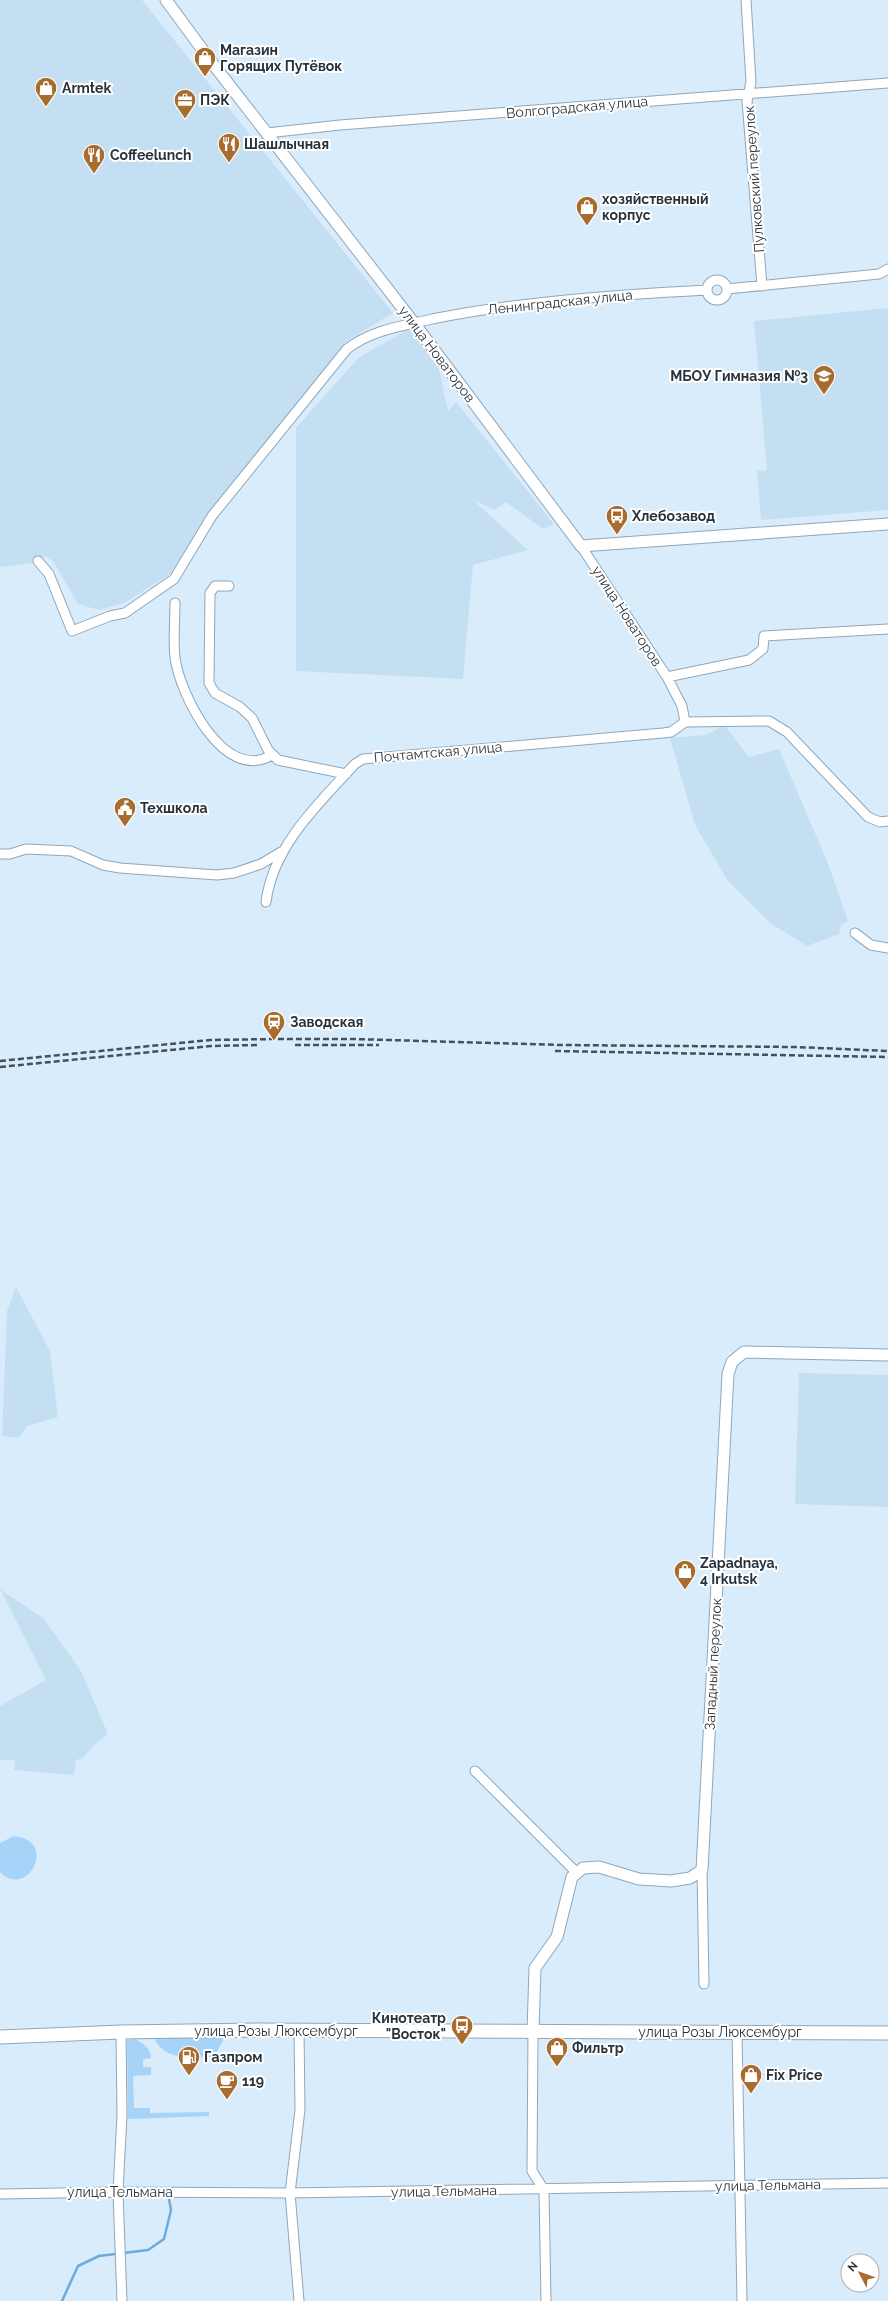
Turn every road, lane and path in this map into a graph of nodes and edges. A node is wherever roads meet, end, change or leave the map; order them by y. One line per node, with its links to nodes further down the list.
1 (166, 0): 5 (street, улица Новаторов)
2 (746, 0): 4 (street, Пулковский переулок)
3 (888, 83): 4 (street, Волгоградская улица)
4 (750, 93): 5 (street, Волгоградская улица); 7 (street, Пулковский переулок)
5 (267, 133): 10 (street, улица Новаторов)
6 (888, 269): 7 (street, Ленинградская улица)
7 (762, 286): 8 (street, Ленинградская улица)
8 (728, 289): 9 (street, Ленинградская улица); 9 (street, Ленинградская улица)
9 (708, 290): 10 (street, Ленинградская улица)
10 (414, 323): 12 (street, улица Новаторов); 13 (street, Ленинградская улица)
11 (888, 524): 12 (street)
12 (581, 546): 17 (street, улица Новаторов)
13 (38, 561)
14 (229, 586): 19 (street)
15 (175, 603): 19 (street)
16 (888, 629): 17 (street)
17 (667, 676): 18 (street, улица Новаторов)
18 (685, 722): 20 (street, Почтамтская улица); 21 (street)
19 (272, 755): 20 (street)
20 (346, 774): 22 (street, Почтамтская улица)
21 (888, 821)
22 (284, 851): 23 (street); 24 (street, Почтамтская улица)
23 (0, 854)
24 (266, 902)
25 (855, 934): 26 (street)
26 (888, 948)
27 (888, 1355): 29 (street, Западный переулок)
28 (475, 1771): 30 (street)
29 (702, 1870): 30 (street); 31 (street)
30 (577, 1873): 33 (street)
31 (704, 1984)
32 (299, 2030): 33 (main road, улица Розы Люксембург); 34 (main road, улица Розы Люксембург); 42 (street)
33 (533, 2031): 35 (main road, улица Розы Люксембург); 40 (street)
34 (121, 2032): 37 (main road, улица Розы Люксембург); 41 (street)
35 (737, 2032): 36 (main road, улица Розы Люксембург); 39 (street)
36 (888, 2033)
37 (0, 2038)
38 (888, 2183): 39 (street, улица Тельмана)
39 (738, 2185): 40 (street, улица Тельмана); 47 (street)
40 (544, 2190): 42 (street, улица Тельмана); 46 (street)
41 (118, 2192): 42 (street, улица Тельмана); 43 (street, улица Тельмана); 44 (street)
42 (290, 2193): 45 (street)
43 (0, 2194)
44 (122, 2301)
45 (300, 2301)
46 (546, 2301)
47 (742, 2301)

